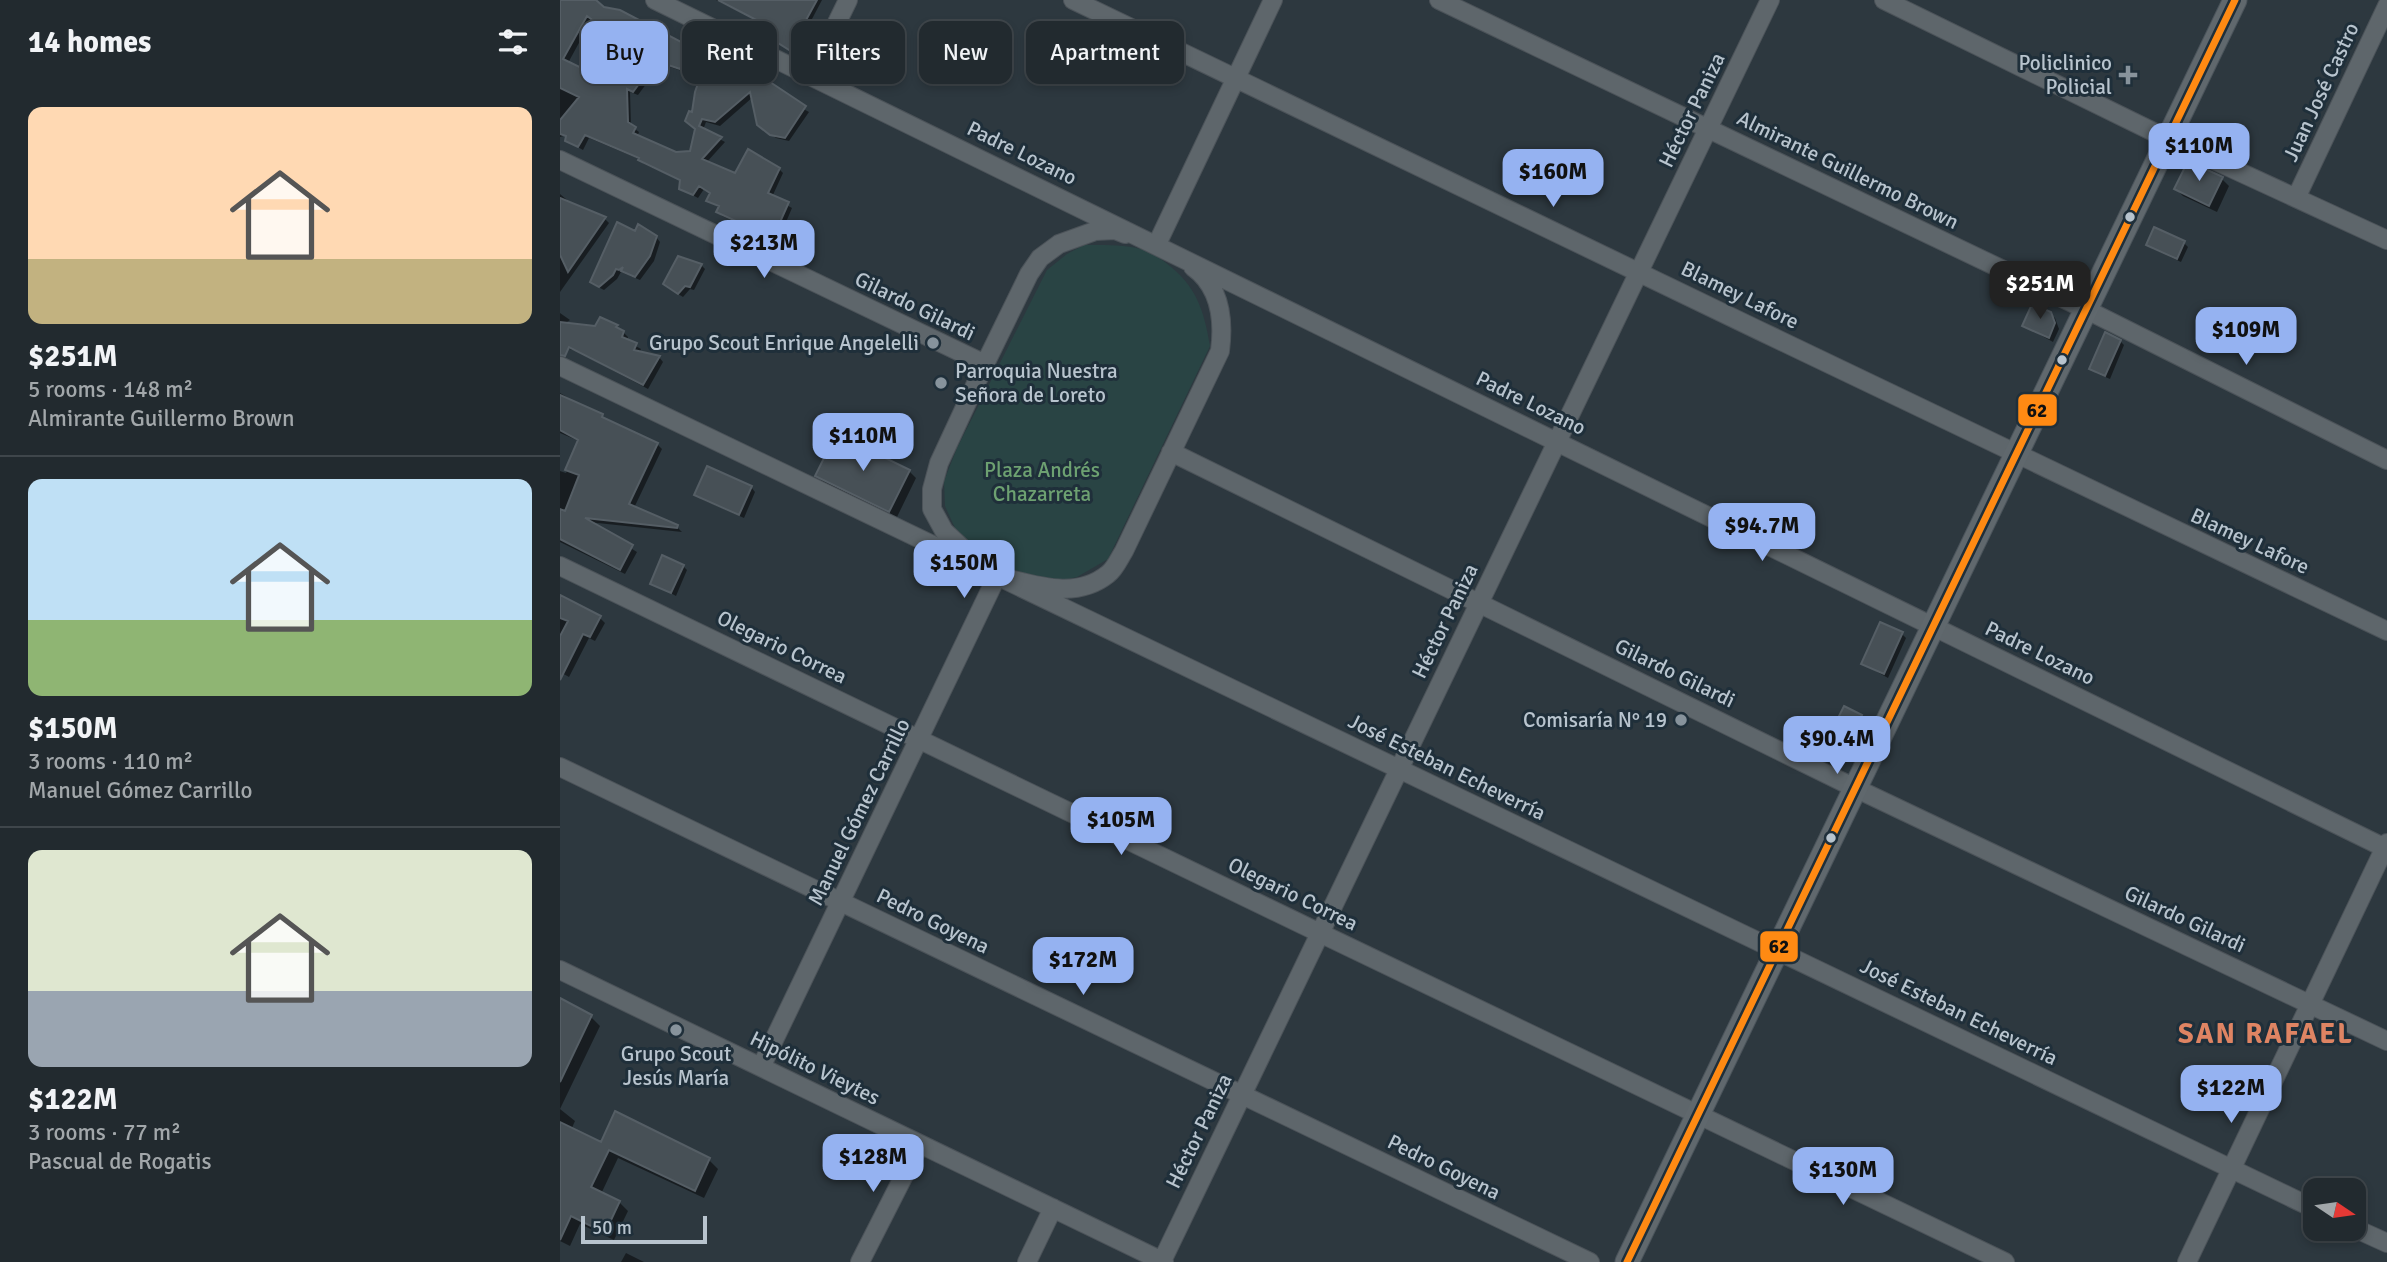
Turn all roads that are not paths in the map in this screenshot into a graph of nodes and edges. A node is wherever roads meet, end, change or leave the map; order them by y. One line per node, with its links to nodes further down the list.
1 (655, 0): 11 (street, Padre Lozano)
2 (848, 0): 10 (street)
3 (1073, 0): 12 (street, Blamey Lafore)
4 (1273, 0): 12 (street)
5 (1439, 0): 14 (street, Almirante Guillermo Brown)
6 (1770, 0): 14 (street, Héctor Paniza)
7 (1884, 0): 15 (street)
8 (2235, 0): 15 (main road)
9 (2387, 6): 17 (street, Juan José Castro)
10 (838, 21)
11 (791, 66)
12 (1236, 78): 19 (street); 20 (street, Blamey Lafore)
13 (827, 84): 19 (street, Padre Lozano)
14 (1709, 129): 20 (street, Héctor Paniza); 21 (street, Almirante Guillermo Brown)
15 (2168, 139): 17 (street); 21 (main road)
16 (560, 160): 22 (street, Gilardo Gilardi)
17 (2296, 198): 18 (street)
18 (2387, 240)
19 (1157, 244): 22 (street); 24 (street, Padre Lozano); 25 (street)
20 (1639, 271): 24 (street, Héctor Paniza); 26 (street, Blamey Lafore)
21 (2087, 310): 26 (main road); 27 (street, Almirante Guillermo Brown)
22 (985, 365): 29 (street)
23 (560, 366): 29 (street, José Esteban Echeverría)
24 (1557, 441): 30 (street, Héctor Paniza); 31 (street, Padre Lozano)
25 (1171, 452): 29 (street); 30 (street, Gilardo Gilardi)
26 (2016, 456): 31 (main road); 32 (street, Blamey Lafore)
27 (2387, 460)
28 (560, 566): 33 (street, Olegario Correa)
29 (997, 576): 33 (street, Manuel Gómez Carrillo); 35 (street, José Esteban Echeverría)
30 (1480, 602): 35 (street, Héctor Paniza); 36 (street, Gilardo Gilardi)
31 (1933, 626): 36 (main road); 37 (street, Padre Lozano)
32 (2387, 631)
33 (919, 738): 38 (street, Manuel Gómez Carrillo); 39 (street, Olegario Correa)
34 (560, 767): 38 (street, Pedro Goyena)
35 (1399, 769): 39 (street, Héctor Paniza); 40 (street, José Esteban Echeverría)
36 (1855, 788): 40 (main road); 42 (street, Gilardo Gilardi)
37 (2386, 847): 42 (street)
38 (841, 902): 44 (street, Manuel Gómez Carrillo); 45 (street, Pedro Goyena)
39 (1321, 933): 45 (street, Héctor Paniza); 46 (street, Olegario Correa)
40 (1777, 950): 46 (main road); 48 (street, José Esteban Echeverría)
41 (560, 970): 44 (street, Hipólito Vieytes)
42 (2310, 1004): 43 (street, Gilardo Gilardi); 48 (street)
43 (2387, 1041)
44 (761, 1067): 47 (street, Hipólito Vieytes)
45 (1242, 1095): 53 (street, Héctor Paniza); 56 (street, Pedro Goyena)
46 (1697, 1116): 57 (main road); 58 (street, Olegario Correa)
47 (920, 1144): 50 (street, Hipólito Vieytes); 54 (street)
48 (2231, 1169): 49 (street, José Esteban Echeverría); 59 (street)
49 (2303, 1203)
50 (1053, 1208): 53 (street, Hipólito Vieytes); 55 (street)
51 (2366, 1234): 52 (street)
52 (2387, 1244)
53 (1163, 1261)
54 (860, 1262)
55 (1027, 1262)
56 (1590, 1262)
57 (1627, 1262)
58 (2005, 1262)
59 (2187, 1262)

